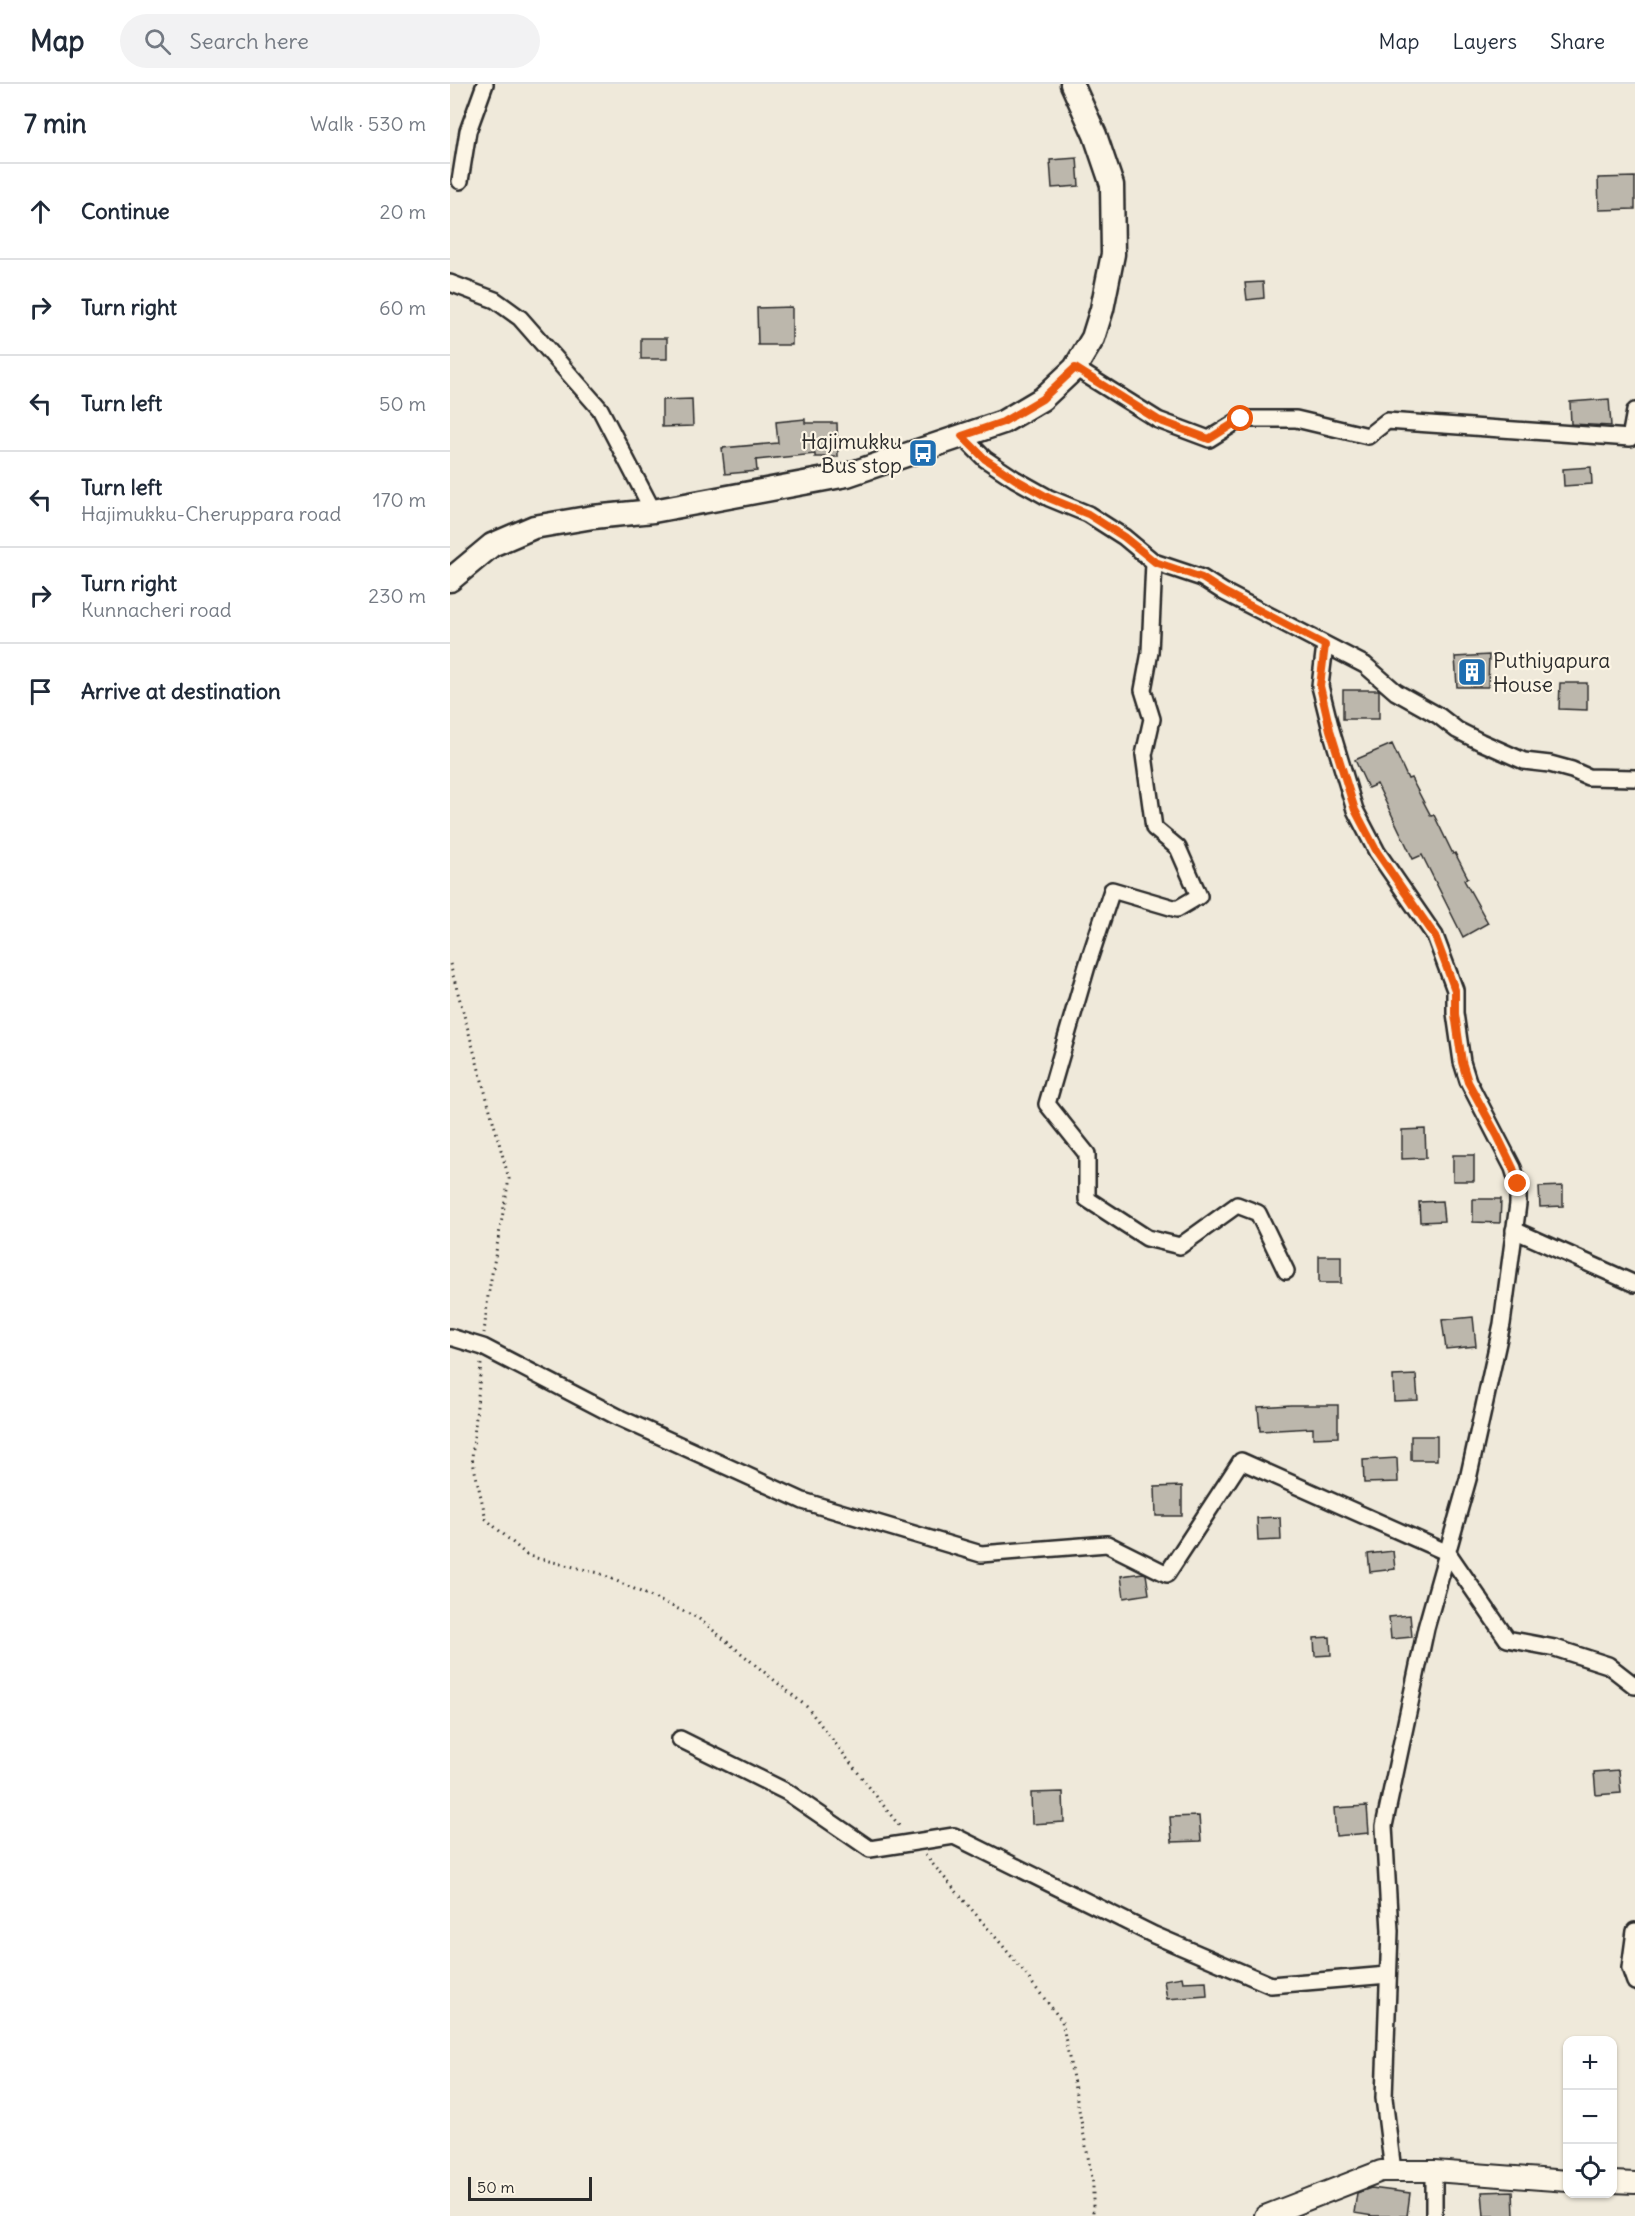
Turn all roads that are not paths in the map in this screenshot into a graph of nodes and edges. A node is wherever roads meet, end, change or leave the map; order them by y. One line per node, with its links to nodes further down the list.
1 (485, 84): 3 (street)
2 (1072, 84): 5 (main road)
3 (460, 181)
4 (450, 283): 8 (street)
5 (1075, 368): 6 (street); 7 (main road)
6 (1635, 411)
7 (962, 436): 8 (main road); 9 (street)
8 (653, 511): 10 (main road)
9 (1155, 562): 11 (street); 14 (street)
10 (450, 580)
11 (1325, 645): 12 (street); 13 (street)
12 (1635, 778)
13 (1514, 1230): 15 (street); 17 (street)
14 (1286, 1271)
15 (1635, 1284)
16 (450, 1337): 17 (street)
17 (1448, 1553): 18 (street); 21 (street)
18 (1635, 1686)
19 (680, 1739): 21 (street)
20 (1635, 1930): 22 (street)
21 (1388, 1975): 23 (street)
22 (1635, 1982)
23 (1393, 2171): 24 (street); 28 (street)
24 (1434, 2171): 25 (street); 29 (street)
25 (1563, 2181)
26 (1617, 2182): 27 (street)
27 (1635, 2183)
28 (1265, 2216)
29 (1434, 2216)

